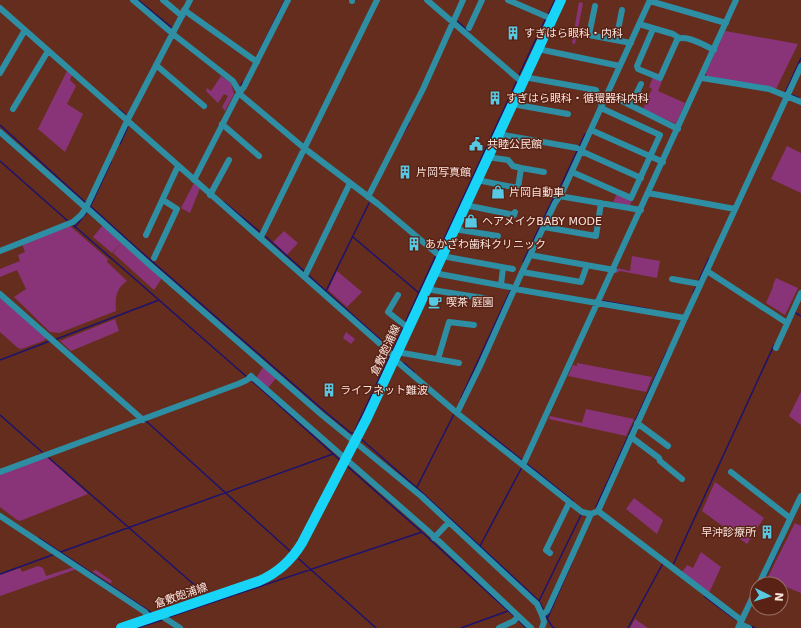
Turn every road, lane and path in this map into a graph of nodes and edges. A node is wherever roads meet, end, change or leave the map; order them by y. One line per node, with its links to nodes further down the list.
1 (133, 0): 24 (street)
2 (163, 0): 16 (street)
3 (189, 0): 16 (street)
4 (288, 0): 31 (street)
5 (378, 0): 55 (street)
6 (427, 0): 18 (street)
7 (463, 0): 18 (street)
8 (482, 0): 21 (street)
9 (561, 0): 17 (main road, 倉敷飽浦線)
10 (736, 0): 19 (street)
11 (511, 1): 17 (street)
12 (650, 1): 19 (street); 20 (street)
13 (595, 6): 26 (street)
14 (0, 8): 23 (street)
15 (622, 10): 26 (street)
16 (185, 13): 24 (street); 31 (street)
17 (548, 17): 28 (main road, 倉敷飽浦線)
18 (452, 22): 37 (street); 74 (street)
19 (724, 22): 29 (street)
20 (639, 24): 22 (street); 27 (street)
21 (469, 28)
22 (653, 29): 25 (street); 25 (street)
23 (25, 30): 30 (street); 35 (street)
24 (173, 34): 33 (street); 39 (street)
25 (679, 38): 29 (street)
26 (616, 40): 27 (street)
27 (629, 42): 32 (street)
28 (538, 49): 32 (street); 37 (main road, 倉敷飽浦線)
29 (712, 50): 36 (street)
30 (48, 51): 47 (street); 49 (street)
31 (255, 61): 39 (street)
32 (618, 65): 40 (street)
33 (158, 66): 46 (street); 49 (street)
34 (801, 66): 41 (street)
35 (0, 73)
36 (702, 78): 41 (street); 51 (street)
37 (523, 79): 43 (main road, 倉敷飽浦線); 44 (street)
38 (641, 84): 45 (street)
39 (240, 92): 50 (street); 55 (street)
40 (608, 94): 44 (street); 45 (street)
41 (785, 95): 42 (street); 79 (street)
42 (801, 102)
43 (512, 104): 48 (street); 54 (main road, 倉敷飽浦線)
44 (601, 104): 52 (street); 58 (street)
45 (631, 105): 51 (street)
46 (204, 106)
47 (13, 109)
48 (568, 114)
49 (129, 120): 62 (street); 78 (street)
50 (222, 124): 57 (street); 66 (street)
51 (677, 128): 61 (street)
52 (591, 130): 56 (street); 58 (street)
53 (0, 132): 78 (street)
54 (498, 134): 56 (street); 59 (main road, 倉敷飽浦線)
55 (305, 147): 69 (street); 86 (street)
56 (579, 150): 65 (street); 67 (street)
57 (259, 156)
58 (650, 156): 61 (street); 67 (street)
59 (487, 157): 63 (street); 68 (main road, 倉敷飽浦線)
60 (229, 160): 71 (street)
61 (661, 161): 72 (street)
62 (178, 166): 66 (street); 75 (street)
63 (521, 168): 64 (street); 70 (street)
64 (544, 172)
65 (572, 172): 67 (street); 73 (street)
66 (195, 178): 71 (street)
67 (641, 178)
68 (477, 180): 70 (street); 77 (main road, 倉敷飽浦線)
69 (350, 184): 74 (street); 98 (street)
70 (518, 186): 73 (street)
71 (211, 193): 86 (street)
72 (648, 193): 79 (street); 80 (street)
73 (559, 196): 76 (street); 82 (street)
74 (368, 197): 88 (street)
75 (163, 200): 84 (street); 90 (street)
76 (601, 204): 80 (street); 82 (street)
77 (465, 205): 81 (street); 83 (main road, 倉敷飽浦線)
78 (88, 207): 87 (street); 121 (street)
79 (733, 209): 95 (street)
80 (639, 210): 94 (street)
81 (515, 212)
82 (544, 227): 89 (street)
83 (454, 228): 85 (street); 88 (main road, 倉敷飽浦線)
84 (146, 235)
85 (498, 236)
86 (261, 237): 98 (street)
87 (0, 251)
88 (439, 255): 92 (street); 97 (main road, 倉敷飽浦線)
89 (530, 255): 91 (street); 96 (street)
90 (154, 258)
91 (587, 265): 94 (street); 96 (street)
92 (503, 268): 93 (street); 101 (street)
93 (513, 269)
94 (612, 270): 108 (street)
95 (706, 271): 100 (street); 110 (street)
96 (522, 272): 102 (street)
97 (434, 273): 101 (street); 103 (main road, 倉敷飽浦線)
98 (306, 274): 114 (street)
99 (672, 279): 100 (street)
100 (698, 284): 109 (street)
101 (500, 285): 102 (street)
102 (513, 288): 108 (street); 117 (street)
103 (426, 289): 107 (street); 111 (main road, 倉敷飽浦線)
104 (801, 293): 110 (street)
105 (0, 294): 118 (street)
106 (398, 295): 111 (street)
107 (489, 299)
108 (599, 303): 109 (street); 124 (street)
109 (683, 318): 119 (street)
110 (786, 322): 113 (street)
111 (406, 326): 114 (main road, 倉敷飽浦線)
112 (474, 326): 115 (street)
113 (776, 348)
114 (394, 355): 115 (street); 117 (street); 121 (main road, 倉敷飽浦線)
115 (438, 359): 116 (street)
116 (459, 363)
117 (457, 413): 124 (street)
118 (141, 419): 123 (street); 125 (street)
119 (637, 423): 120 (street); 122 (street)
120 (631, 437): 127 (street); 130 (street)
121 (356, 441): 123 (main road, 倉敷飽浦線); 134 (street)
122 (668, 446)
123 (344, 462): 135 (street); 140 (main road, 倉敷飽浦線)
124 (524, 465): 129 (street)
125 (0, 472)
126 (731, 472): 133 (street)
127 (682, 478)
128 (801, 496): 133 (street)
129 (570, 503): 131 (street); 136 (street)
130 (598, 511): 131 (street); 142 (street)
131 (591, 514): 139 (street)
132 (0, 516): 140 (street)
133 (790, 518): 137 (street)
134 (449, 522): 135 (street); 139 (street)
135 (434, 538): 141 (street)
136 (550, 553)
137 (763, 576)
138 (749, 608): 142 (street)
139 (544, 613): 147 (street)
140 (155, 616): 143 (main road, 倉敷飽浦線); 144 (street)
141 (516, 618): 145 (street); 146 (street)
142 (742, 625)
143 (121, 628)
144 (180, 628)
145 (500, 628)
146 (531, 628)
147 (542, 628)

